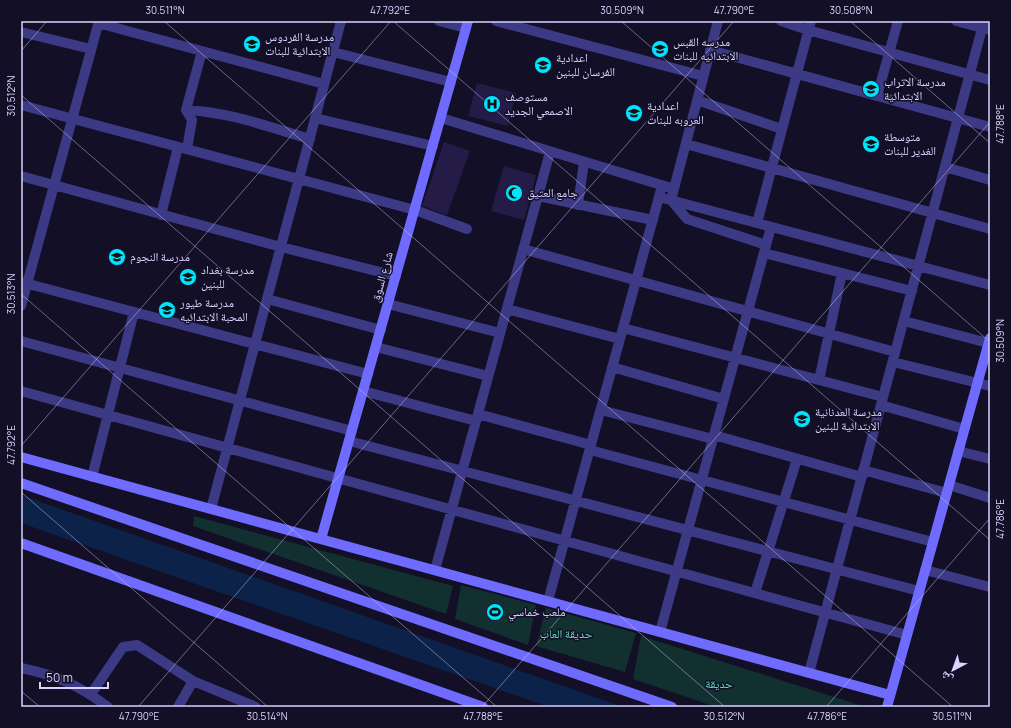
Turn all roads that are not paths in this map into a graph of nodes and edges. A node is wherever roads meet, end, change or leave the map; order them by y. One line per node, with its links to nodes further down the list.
1 (341, 21): 16 (street)
2 (439, 21): 9 (street)
3 (496, 21): 20 (street)
4 (718, 21): 14 (street)
5 (781, 21): 10 (street)
6 (898, 21): 17 (street)
7 (956, 21): 11 (street)
8 (98, 22): 13 (street); 15 (street)
9 (467, 25): 22 (street, شارع السوق)
10 (810, 26): 17 (street); 18 (street)
11 (985, 26): 19 (street)
12 (21, 32): 13 (street)
13 (91, 49): 28 (street)
14 (710, 50): 18 (street); 20 (street)
15 (202, 51): 23 (street); 27 (street)
16 (333, 52): 22 (street); 23 (street)
17 (889, 53): 19 (street); 24 (street)
18 (797, 74): 24 (street); 33 (street)
19 (970, 75): 21 (street); 31 (street)
20 (703, 76): 25 (street)
21 (990, 80)
22 (451, 82): 30 (street, شارع السوق)
23 (324, 84): 29 (street)
24 (877, 96): 31 (street)
25 (697, 100): 33 (street); 35 (street)
26 (21, 105): 28 (street)
27 (186, 110): 34 (street); 37 (street)
28 (72, 118): 37 (street); 45 (street)
29 (315, 118): 34 (street); 36 (street)
30 (441, 118): 36 (street, شارع السوق); 38 (street)
31 (958, 118): 32 (street); 40 (street)
32 (990, 127)
33 (782, 129): 41 (street)
34 (310, 139): 43 (street)
35 (686, 144): 41 (street); 47 (street)
36 (433, 146): 52 (street, شارع السوق)
37 (182, 148): 43 (street); 54 (street)
38 (550, 152): 39 (street); 48 (street)
39 (584, 162): 46 (street); 51 (street)
40 (945, 167): 44 (street); 53 (street)
41 (772, 168): 53 (street); 56 (street)
42 (21, 176): 45 (street)
43 (299, 179): 52 (street); 60 (street)
44 (990, 180)
45 (55, 186): 54 (street); 67 (street)
46 (662, 186): 47 (street); 49 (street)
47 (674, 189): 50 (street)
48 (538, 196): 51 (street); 61 (street)
49 (659, 197): 50 (street); 55 (street)
50 (671, 200): 56 (street); 62 (street)
51 (578, 205): 55 (street)
52 (415, 210): 58 (street); 65 (street, شارع السوق)
53 (933, 213): 59 (street); 63 (street)
54 (161, 215): 60 (street)
55 (653, 220): 66 (street)
56 (757, 223): 57 (street)
57 (771, 227): 62 (street); 63 (street)
58 (467, 229)
59 (990, 229)
60 (281, 247): 65 (street); 70 (street)
61 (524, 249): 66 (street); 73 (street)
62 (765, 249): 64 (street); 74 (street)
63 (918, 266): 68 (street); 69 (street)
64 (842, 274): 69 (street); 80 (street)
65 (396, 276): 71 (street, شارع السوق)
66 (636, 280): 74 (street); 77 (street)
67 (24, 283): 72 (street); 75 (street)
68 (990, 286)
69 (912, 292): 76 (street)
70 (267, 299): 78 (street); 84 (street)
71 (388, 304): 78 (street, شارع السوق); 79 (street)
72 (21, 306)
73 (507, 310): 79 (street); 81 (street)
74 (748, 311): 80 (street); 87 (street)
75 (134, 312): 84 (street); 89 (street)
76 (904, 321): 83 (street); 86 (street)
77 (623, 328): 81 (street); 87 (street)
78 (381, 330): 85 (street, شارع السوق)
79 (500, 333): 91 (street)
80 (829, 334): 86 (street); 92 (street)
81 (620, 339): 88 (street)
82 (21, 341): 89 (street)
83 (989, 341): 93 (street)
84 (255, 345): 90 (street); 98 (street)
85 (376, 347): 90 (street, شارع السوق); 91 (street)
86 (894, 357): 93 (street); 99 (street)
87 (735, 358): 92 (street); 97 (street)
88 (612, 367): 97 (street); 100 (street)
89 (120, 368): 98 (street); 101 (street)
90 (368, 374): 96 (street, شارع السوق)
91 (488, 376): 102 (street)
92 (819, 380): 99 (street)
93 (977, 384): 94 (street); 103 (street)
94 (990, 386)
95 (21, 391): 101 (street)
96 (363, 391): 102 (street); 104 (street, شارع السوق)
97 (724, 399): 105 (street)
98 (240, 400): 104 (street); 108 (street)
99 (882, 401): 103 (street); 114 (street)
100 (601, 410): 105 (street); 107 (street)
101 (108, 415): 108 (street); 115 (street)
102 (477, 418): 107 (street); 113 (street)
103 (964, 429): 109 (street)
104 (352, 431): 106 (street, شارع السوق)
105 (713, 437): 111 (street); 117 (street)
106 (349, 441): 113 (street); 116 (street, شارع السوق)
107 (591, 447): 117 (street); 121 (street)
108 (228, 448): 116 (street); 123 (street)
109 (958, 451): 112 (street); 119 (street)
110 (21, 457): 115 (street)
111 (797, 459): 114 (street); 122 (street)
112 (990, 459)
113 (462, 471): 121 (street); 124 (street)
114 (863, 474): 119 (street); 125 (street)
115 (92, 477): 123 (street)
116 (339, 478): 124 (street); 127 (street, شارع السوق)
117 (701, 480): 122 (street); 126 (street)
118 (21, 483): 152 (street)
119 (948, 489): 120 (street); 129 (street)
120 (990, 498)
121 (576, 501): 126 (street); 128 (street)
122 (784, 501): 125 (street); 131 (street)
123 (211, 509): 127 (street)
124 (452, 509): 128 (street); 133 (street)
125 (850, 520): 129 (street); 132 (street)
126 (688, 530): 131 (street); 135 (street)
127 (321, 540): 133 (street)
128 (565, 540): 135 (street); 139 (street)
129 (933, 542): 134 (street)
130 (21, 543): 151 (street)
131 (768, 551): 132 (street); 138 (street)
132 (837, 569): 137 (street); 140 (street)
133 (435, 570): 139 (street)
134 (925, 570): 136 (street); 137 (street)
135 (676, 571): 138 (street); 141 (street)
136 (990, 586)
137 (920, 591): 142 (street)
138 (755, 593): 140 (street)
139 (548, 602): 141 (street)
140 (826, 612): 142 (street); 144 (street)
141 (660, 632): 144 (street)
142 (907, 635): 147 (street)
143 (21, 668): 146 (street)
144 (809, 673): 147 (street)
145 (193, 681): 146 (street); 149 (street); 150 (street)
146 (90, 694): 148 (street)
147 (890, 695): 153 (street)
148 (108, 707)
149 (178, 707)
150 (256, 707)
151 (483, 707)
152 (672, 707)
153 (887, 707)

